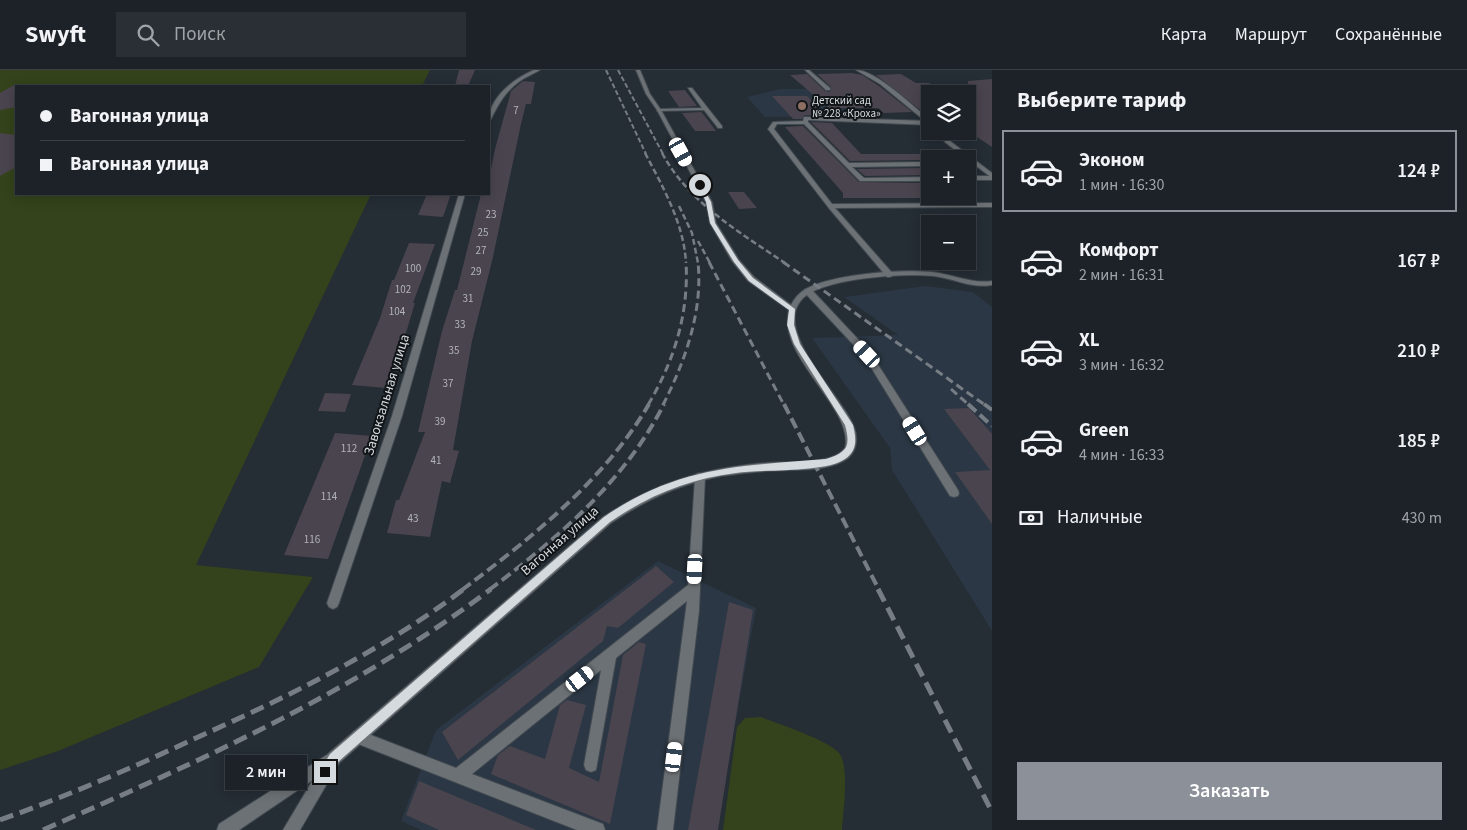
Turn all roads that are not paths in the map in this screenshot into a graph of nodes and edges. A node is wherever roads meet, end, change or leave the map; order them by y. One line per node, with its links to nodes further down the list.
1 (538, 70): 10 (street)
2 (638, 70): 8 (street)
3 (807, 70): 6 (street)
4 (858, 70): 9 (street)
5 (690, 89): 7 (street)
6 (828, 89)
7 (706, 109): 8 (street); 15 (street)
8 (659, 110): 30 (street)
9 (921, 116)
10 (490, 117)
11 (784, 117): 13 (street)
12 (805, 122): 13 (street); 14 (street); 18 (street)
13 (790, 123): 24 (street)
14 (921, 123)
15 (720, 127)
16 (946, 140): 19 (street)
17 (921, 164): 18 (street)
18 (847, 165): 21 (street)
19 (992, 177): 20 (street)
20 (976, 178)
21 (921, 179)
22 (462, 195): 34 (street, Завокзальная улица)
23 (992, 205): 24 (street)
24 (830, 206): 25 (street)
25 (890, 275): 27 (street); 29 (street)
26 (992, 283): 27 (street)
27 (983, 285): 28 (street)
28 (992, 290)
29 (808, 291): 30 (street); 32 (street)
30 (792, 309): 31 (street, Вагонная улица)
31 (700, 477): 33 (street); 36 (street, Вагонная улица)
32 (954, 493)
33 (694, 588): 35 (street); 43 (street)
34 (333, 603)
35 (610, 654): 38 (street); 39 (street)
36 (358, 737): 37 (street, Вагонная улица); 39 (street)
37 (334, 758): 40 (street); 41 (street, Вагонная улица)
38 (591, 766)
39 (457, 776): 42 (street)
40 (225, 830)
41 (291, 830)
42 (597, 830)
43 (665, 830)

